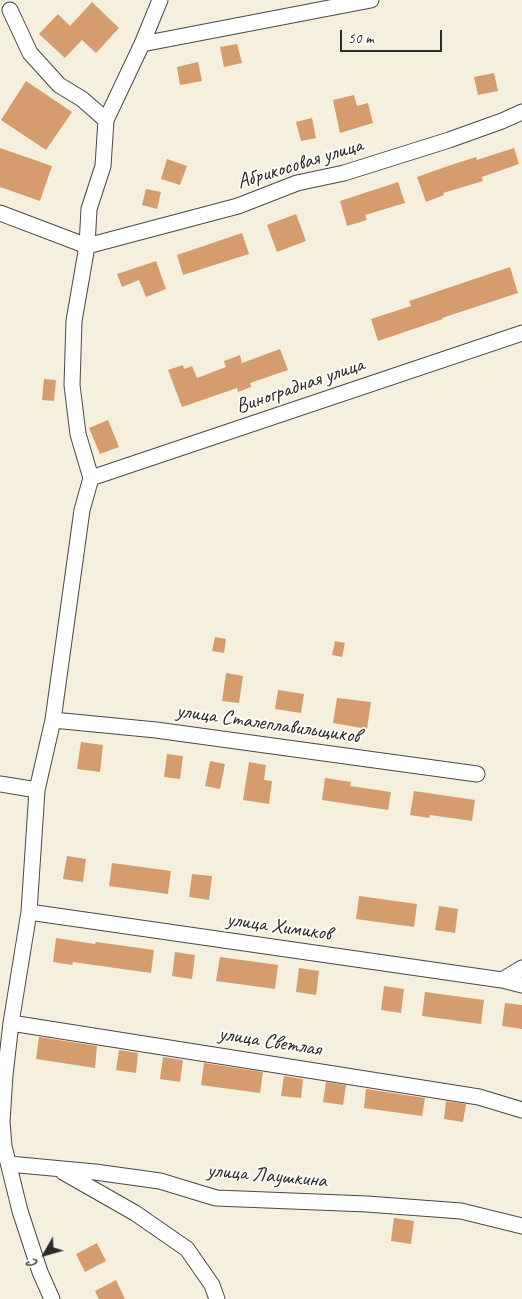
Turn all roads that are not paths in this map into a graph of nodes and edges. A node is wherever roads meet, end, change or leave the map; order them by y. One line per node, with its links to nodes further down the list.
1 (160, 0): 4 (street)
2 (371, 0): 4 (street)
3 (9, 7): 6 (street)
4 (142, 44): 6 (street)
5 (522, 112): 8 (street, Абрикосовая улица)
6 (106, 120): 8 (street)
7 (0, 212): 8 (street)
8 (87, 246): 10 (street)
9 (522, 333): 10 (street, Виноградная улица)
10 (90, 478): 11 (street)
11 (53, 720): 12 (street, улица Сталеплавильщиков); 14 (street)
12 (477, 774)
13 (0, 784): 14 (street)
14 (36, 790): 15 (street)
15 (29, 912): 17 (street, улица Химиков); 19 (street)
16 (522, 968): 17 (street)
17 (502, 980): 18 (street, улица Химиков)
18 (522, 985)
19 (10, 1023): 20 (street, улица Светлая); 21 (street)
20 (522, 1110)
21 (9, 1164): 22 (street, улица Лаушкина); 24 (street)
22 (55, 1168): 23 (street, улица Лаушкина); 25 (street)
23 (522, 1226)
24 (52, 1299)
25 (217, 1299)

